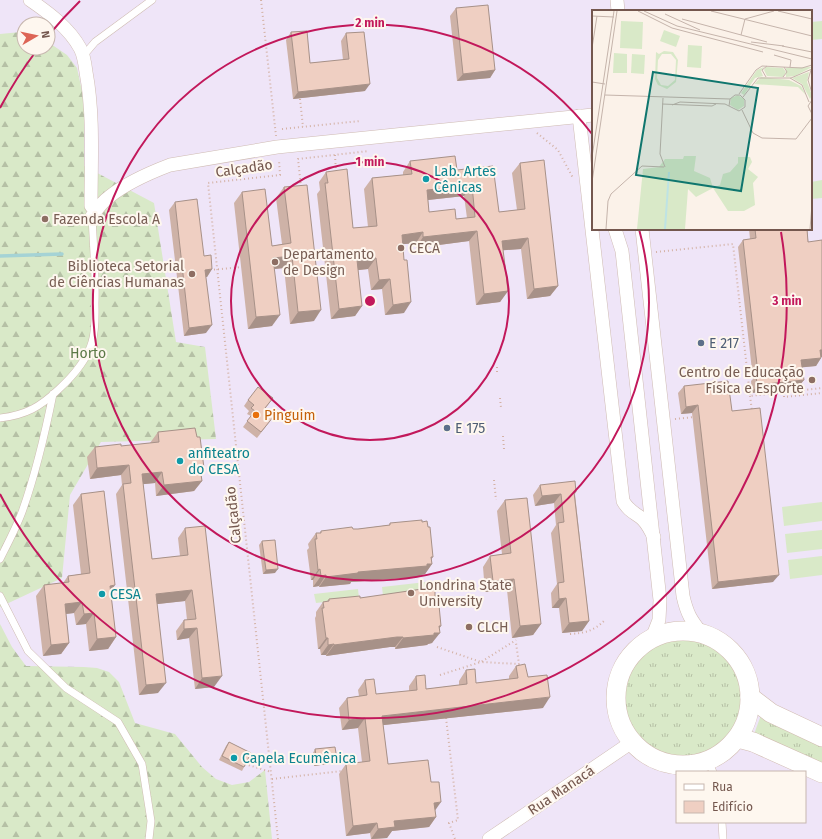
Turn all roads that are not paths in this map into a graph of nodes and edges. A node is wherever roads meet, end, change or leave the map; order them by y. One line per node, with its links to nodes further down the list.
1 (30, 0): 5 (street)
2 (152, 0): 5 (lane)
3 (617, 0): 4 (street)
4 (618, 10)
5 (82, 52): 9 (street)
6 (592, 115): 7 (street)
7 (579, 116): 8 (street); 9 (street)
8 (590, 195): 10 (street)
9 (92, 211): 14 (lane)
10 (592, 226)
11 (592, 230): 16 (street)
12 (615, 230): 16 (street)
13 (642, 230): 19 (street)
14 (53, 394): 15 (lane); 17 (lane)
15 (0, 418)
16 (654, 537): 20 (street)
17 (0, 559)
18 (0, 596): 28 (lane)
19 (702, 634): 20 (street); 21 (street)
20 (652, 638): 24 (street)
21 (750, 697): 22 (street); 23 (street)
22 (822, 737)
23 (738, 738): 25 (street); 26 (street)
24 (632, 742): 25 (street); 29 (street, Rua Manacá)
25 (710, 766)
26 (822, 773)
27 (722, 823): 30 (lane)
28 (149, 839)
29 (489, 839)
30 (723, 839)

